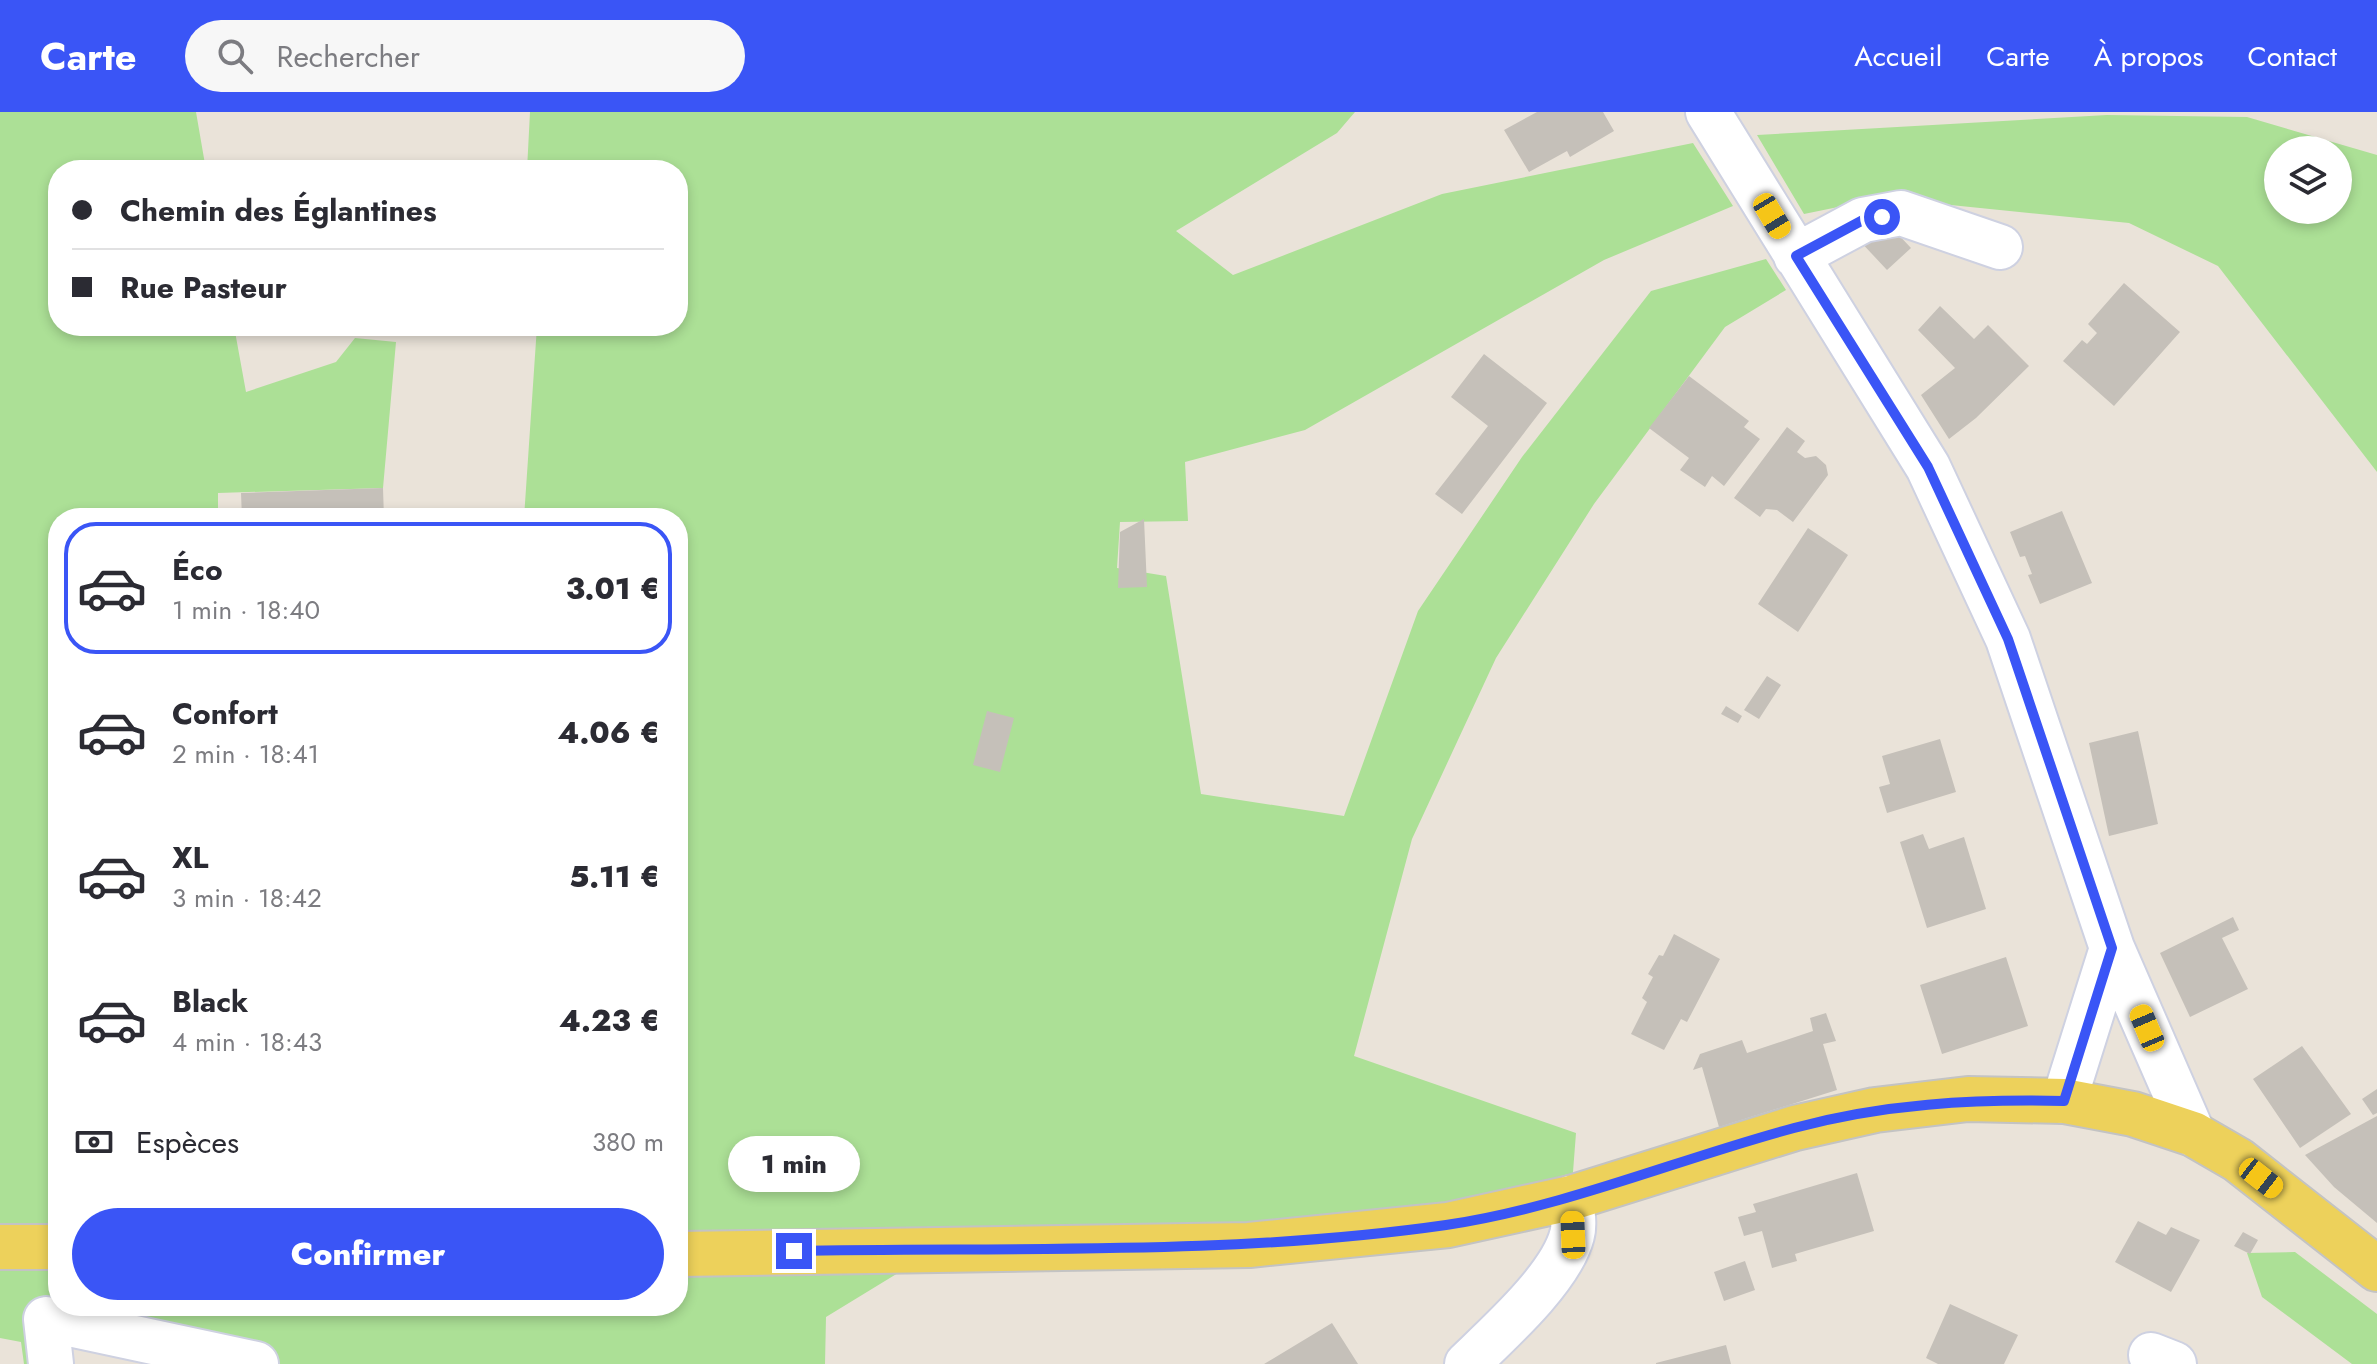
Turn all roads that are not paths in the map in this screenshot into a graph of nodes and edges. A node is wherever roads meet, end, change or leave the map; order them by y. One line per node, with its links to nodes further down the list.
1 (1708, 112): 3 (street)
2 (2000, 247): 3 (street)
3 (1796, 256): 4 (street)
4 (2112, 948): 5 (street); 6 (street)
5 (2064, 1101): 6 (main road); 7 (main road)
6 (2193, 1134): 11 (main road)
7 (1571, 1198): 10 (main road); 14 (street)
8 (0, 1247): 9 (main road)
9 (48, 1247)
10 (688, 1254)
11 (2377, 1269)
12 (51, 1364): 13 (street)
13 (256, 1364)
14 (1467, 1364)

